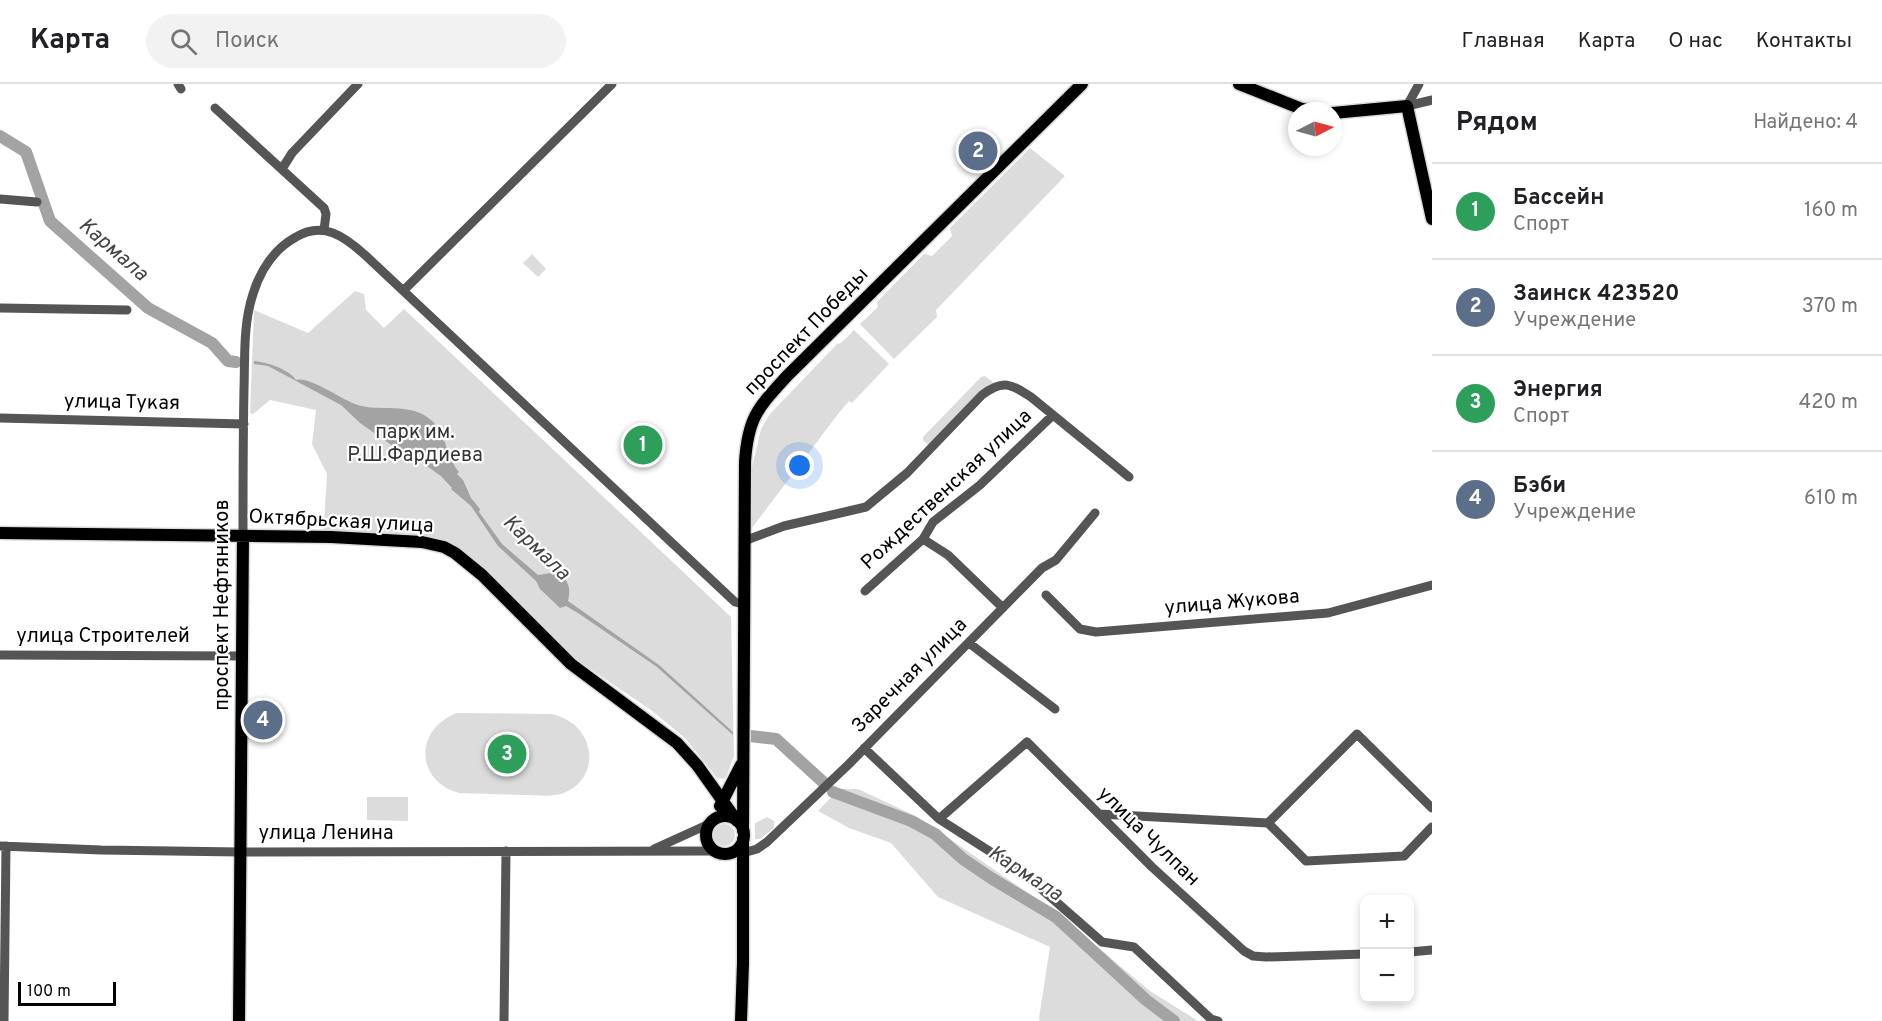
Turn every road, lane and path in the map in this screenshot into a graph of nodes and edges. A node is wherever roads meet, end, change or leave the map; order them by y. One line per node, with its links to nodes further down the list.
1 (358, 84): 11 (street)
2 (612, 84): 16 (street)
3 (1082, 84): 27 (main road, проспект Победы)
4 (1239, 84): 7 (main road)
5 (1419, 84): 8 (street)
6 (1432, 100): 8 (street)
7 (1288, 103)
8 (1407, 106): 10 (main road); 14 (main road)
9 (215, 108): 11 (street)
10 (1342, 112)
11 (282, 170): 15 (street)
12 (0, 199): 13 (street)
13 (38, 202)
14 (1432, 219)
15 (324, 230): 16 (street); 21 (street, проспект Нефтяников)
16 (404, 290): 31 (street)
17 (0, 308): 18 (street)
18 (127, 310)
19 (1053, 415): 22 (street); 26 (street, Рождественская улица); 27 (street)
20 (0, 418): 21 (street, улица Тукая)
21 (244, 424): 25 (street, проспект Нефтяников)
22 (1129, 477)
23 (1095, 513): 32 (street, Заречная улица)
24 (0, 533): 25 (main road, Октябрьская улица)
25 (243, 536): 35 (main road, проспект Нефтяников); 39 (main road, Октябрьская улица)
26 (923, 539): 29 (street, Рождественская улица); 32 (street)
27 (744, 541): 31 (main road, проспект Победы)
28 (1432, 585): 30 (street, улица Жукова)
29 (865, 591)
30 (1046, 595)
31 (743, 604): 38 (main road, проспект Победы)
32 (1003, 608): 33 (street, Заречная улица)
33 (969, 643): 36 (street); 37 (street, Заречная улица)
34 (0, 655): 35 (street, улица Строителей)
35 (242, 656): 51 (main road, проспект Нефтяников)
36 (1055, 709)
37 (864, 748): 42 (street); 52 (street, Заречная улица)
38 (743, 761): 39 (main road); 46 (main road, проспект Победы)
39 (723, 800): 43 (main road); 46 (main road, Октябрьская улица)
40 (1432, 808): 44 (street)
41 (1099, 814): 42 (street, улица Чулпан); 44 (street); 55 (street, улица Чулпан)
42 (939, 819): 60 (street)
43 (711, 822): 46 (main road); 48 (street); 50 (main road)
44 (1269, 823): 45 (street)
45 (1432, 827)
46 (741, 830): 52 (main road)
47 (3, 846): 51 (street, улица Ленина); 56 (street)
48 (652, 850): 49 (street, улица Ленина); 50 (street, улица Ленина)
49 (506, 851): 51 (street, улица Ленина); 58 (street)
50 (715, 851): 52 (main road)
51 (240, 852): 57 (main road, проспект Нефтяников)
52 (736, 853): 59 (main road)
53 (1432, 950): 54 (street)
54 (1414, 952)
55 (1360, 954)
56 (4, 1021)
57 (239, 1021)
58 (504, 1021)
59 (741, 1021)
60 (1218, 1021)

